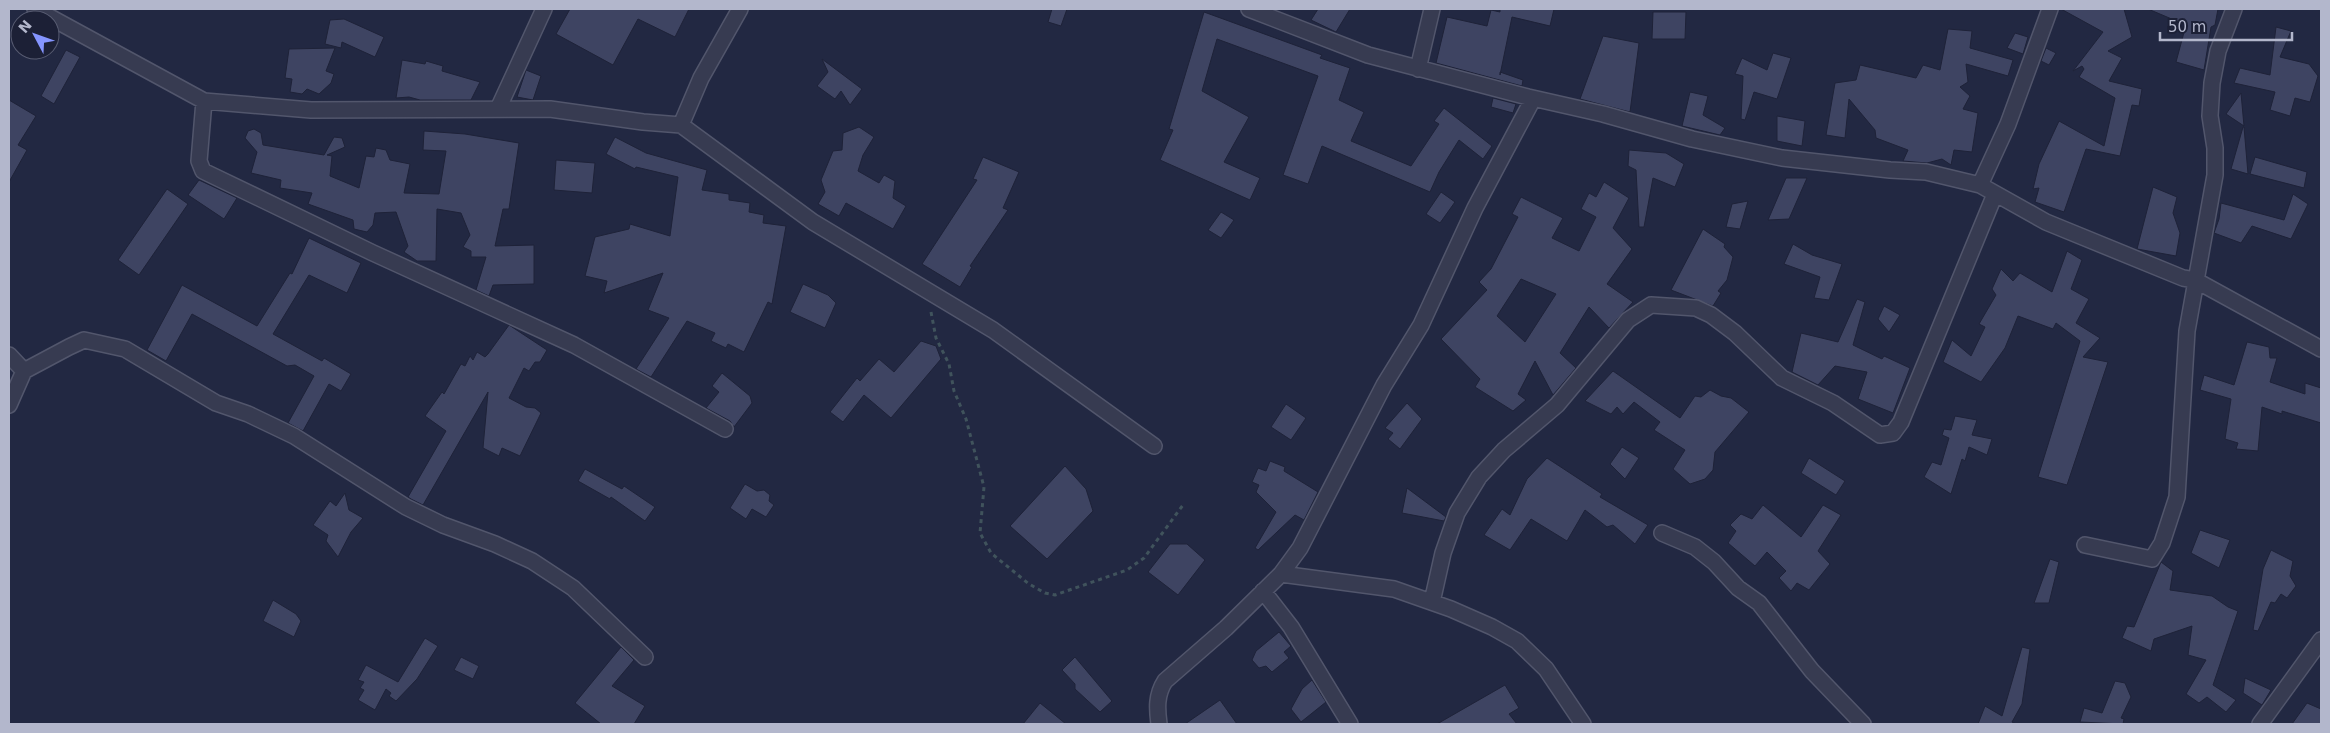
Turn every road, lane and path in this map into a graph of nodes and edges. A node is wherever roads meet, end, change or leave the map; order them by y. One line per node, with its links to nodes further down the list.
1 (35, 9): 10 (street)
2 (740, 9): 12 (street)
3 (1250, 9): 8 (street)
4 (1432, 9): 8 (street)
5 (2050, 9): 13 (street)
6 (2234, 9): 15 (street)
7 (541, 10): 11 (street)
8 (1418, 68): 9 (street)
9 (1533, 99): 13 (street); 26 (street)
10 (204, 101): 11 (street); 21 (street)
11 (498, 109): 12 (street)
12 (681, 125): 16 (street)
13 (1980, 185): 14 (street)
14 (1995, 194): 15 (street); 28 (street)
15 (2194, 280): 17 (street); 25 (street)
16 (928, 291): 22 (street); 23 (path)
17 (2321, 349)
18 (9, 355): 19 (street)
19 (24, 371): 20 (street); 30 (street)
20 (9, 405)
21 (725, 429)
22 (1154, 446)
23 (1183, 505)
24 (1662, 533): 34 (street)
25 (2085, 545)
26 (1281, 574): 27 (street); 28 (street)
27 (1263, 591): 31 (street); 32 (street)
28 (1432, 602): 33 (street)
29 (2321, 640): 35 (street)
30 (645, 657)
31 (1159, 724)
32 (1350, 724)
33 (1584, 724)
34 (1863, 724)
35 (2260, 724)

